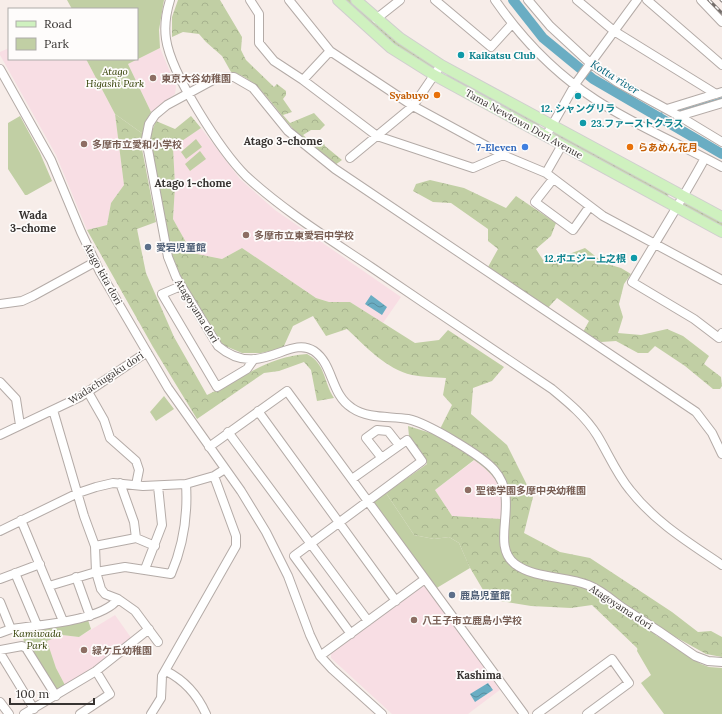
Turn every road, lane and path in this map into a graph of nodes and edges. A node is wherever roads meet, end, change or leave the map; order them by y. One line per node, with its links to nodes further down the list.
1 (170, 0): 26 (street)
2 (250, 0): 24 (street)
3 (289, 0): 18 (street)
4 (338, 0): 23 (main road, Tama Newtown Dori Avenue)
5 (356, 0): 14 (main road, Tama Newtown Dori Avenue)
6 (400, 0): 14 (street)
7 (435, 0): 16 (street)
8 (495, 0): 16 (street)
9 (528, 0): 20 (street)
10 (577, 0): 17 (street)
11 (637, 0): 17 (street)
12 (647, 0): 21 (street)
13 (701, 0): 15 (street)
14 (376, 19): 19 (main road, Tama Newtown Dori Avenue)
15 (722, 22)
16 (512, 24): 25 (street)
17 (614, 31): 20 (street); 27 (street)
18 (330, 51): 24 (street); 29 (street)
19 (441, 64): 23 (street); 32 (main road, Tama Newtown Dori Avenue)
20 (589, 65): 25 (street); 30 (street)
21 (722, 65)
22 (0, 69): 48 (street, Atago kita dori)
23 (434, 75): 29 (street); 34 (main road, Tama Newtown Dori Avenue)
24 (304, 80): 33 (street)
25 (576, 83): 32 (street); 39 (street)
26 (189, 92): 50 (street, Atagoyama dori); 64 (street, Atagoyama dori); 83 (street)
27 (719, 93): 30 (street)
28 (722, 103): 31 (street)
29 (413, 106): 33 (street); 37 (street)
30 (667, 109): 31 (street)
31 (680, 116): 35 (street)
32 (552, 125): 34 (street); 42 (main road, Tama Newtown Dori Avenue)
33 (377, 136): 37 (street); 38 (street)
34 (546, 136): 36 (main road, Tama Newtown Dori Avenue)
35 (722, 142)
36 (562, 145): 41 (street); 44 (main road, Tama Newtown Dori Avenue)
37 (503, 155): 41 (street)
38 (350, 158)
39 (705, 158): 40 (street); 42 (street)
40 (722, 167)
41 (550, 176): 43 (street); 43 (street)
42 (683, 196): 44 (street); 45 (main road, Tama Newtown Dori Avenue)
43 (590, 206): 47 (street)
44 (676, 207): 46 (main road, Tama Newtown Dori Avenue); 47 (street)
45 (722, 217)
46 (722, 232)
47 (655, 243): 49 (street); 52 (street)
48 (95, 262): 51 (street); 53 (street, Atago kita dori)
49 (722, 280)
50 (181, 286): 54 (street, Atagoyama dori); 54 (street)
51 (0, 304)
52 (722, 333)
53 (147, 352): 56 (street, Wadachugaku dori); 63 (street, Atago kita dori)
54 (254, 360): 105 (street, Atagoyama dori)
55 (0, 382): 59 (street)
56 (88, 392): 57 (street, Wadachugaku dori); 71 (street)
57 (53, 410): 59 (street, Wadachugaku dori); 73 (street)
58 (258, 411): 60 (street); 68 (street); 76 (street)
59 (20, 425): 61 (street, Wadachugaku dori)
60 (228, 432): 63 (street); 79 (street)
61 (0, 435)
62 (399, 445): 65 (street); 65 (street); 74 (street)
63 (209, 447): 66 (street, Atago kita dori)
64 (722, 454)
65 (381, 457): 68 (street)
66 (225, 469): 67 (street); 104 (street, Atago kita dori)
67 (214, 476): 70 (street); 107 (street)
68 (352, 479): 74 (street)
69 (120, 484): 71 (street); 73 (street); 78 (street)
70 (186, 484): 72 (street); 84 (street)
71 (136, 485): 72 (street)
72 (158, 486): 81 (street)
73 (78, 493): 75 (street); 80 (street)
74 (368, 500): 76 (street); 89 (street)
75 (21, 520): 77 (street); 82 (street)
76 (339, 522): 79 (street); 92 (street)
77 (0, 531)
78 (136, 538): 80 (street); 81 (street)
79 (310, 543): 96 (street); 101 (street)
80 (95, 546): 85 (street)
81 (155, 546): 84 (street)
82 (40, 564): 86 (street); 90 (street)
83 (722, 565)
84 (145, 569): 85 (street)
85 (96, 572): 87 (street); 91 (street)
86 (15, 573): 88 (street); 97 (street)
87 (76, 577): 90 (street); 94 (street)
88 (0, 579)
89 (425, 579): 92 (street); 117 (street)
90 (49, 586): 95 (street)
91 (118, 599): 94 (street); 99 (street)
92 (396, 601): 96 (street)
93 (0, 602): 98 (street)
94 (90, 616): 95 (street)
95 (63, 621): 97 (street)
96 (368, 621): 101 (street)
97 (37, 625): 98 (street)
98 (10, 629): 100 (street)
99 (150, 629): 102 (street); 106 (street)
100 (0, 633)
101 (351, 634): 104 (street)
102 (158, 642)
103 (0, 651): 108 (street); 110 (street)
104 (320, 656): 116 (street, Atago kita dori)
105 (722, 662)
106 (96, 671): 108 (street); 113 (street)
107 (166, 671): 114 (street); 115 (street)
108 (56, 696): 110 (street)
109 (0, 702): 111 (street)
110 (34, 709): 112 (street)
111 (9, 714)
112 (24, 714)
113 (80, 714)
114 (151, 714)
115 (206, 714)
116 (382, 714)
117 (524, 714)
118 (537, 714): 119 (street)
119 (587, 714)

